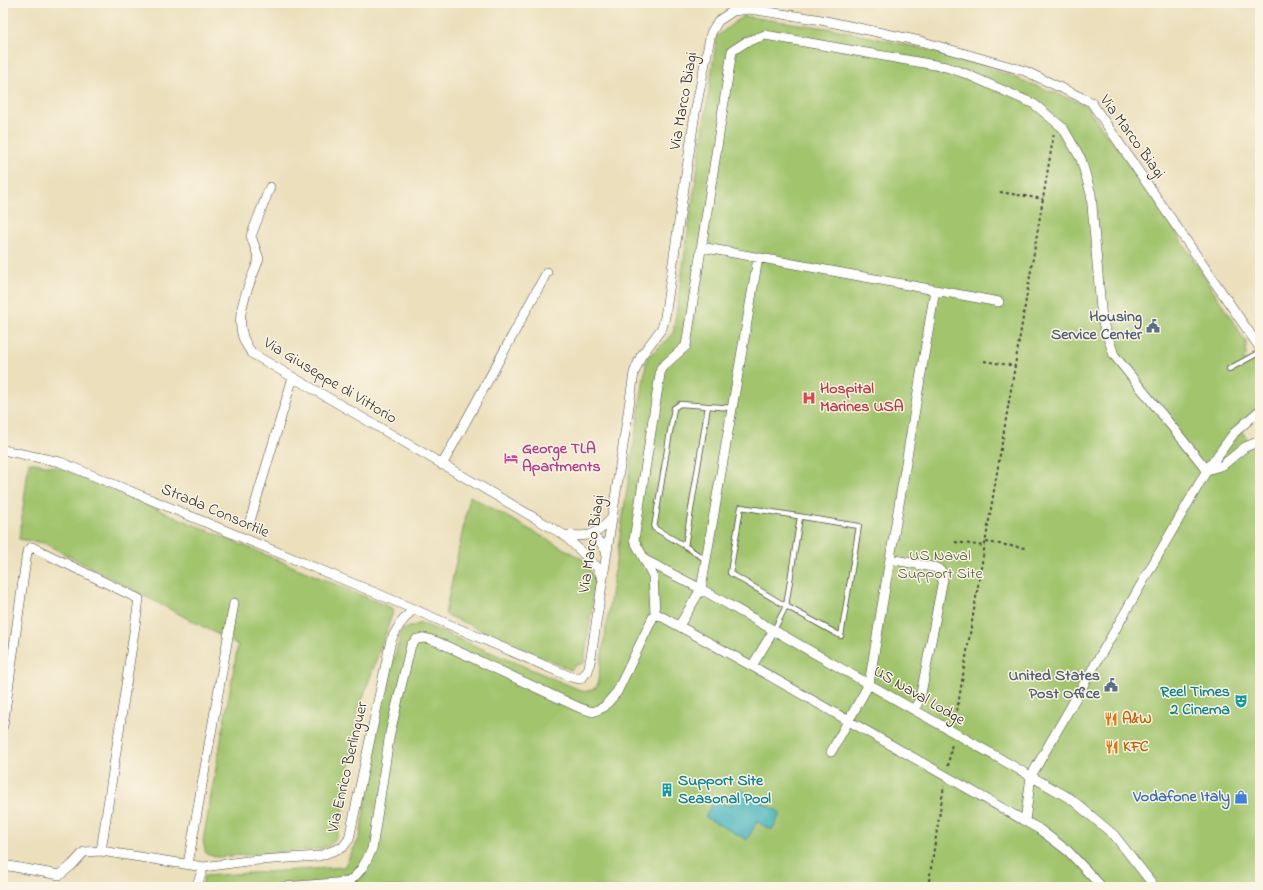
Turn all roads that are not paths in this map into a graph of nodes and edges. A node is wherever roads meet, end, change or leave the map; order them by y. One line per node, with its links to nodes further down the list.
1 (270, 187): 10 (street, Via Giuseppe di Vittorio)
2 (701, 247): 3 (street); 17 (street); 27 (street)
3 (758, 258): 5 (street); 12 (street)
4 (547, 272): 16 (street)
5 (935, 290): 6 (street); 25 (street)
6 (999, 302)
7 (1260, 348): 19 (street, Via Marco Biagi)
8 (1260, 352): 9 (lane)
9 (1229, 369)
10 (293, 377): 16 (street, Via Giuseppe di Vittorio); 20 (street)
11 (708, 406): 12 (lane); 23 (lane); 23 (lane)
12 (732, 408): 28 (street)
13 (1260, 410): 17 (street)
14 (1260, 441): 17 (street)
15 (3, 450): 33 (street, Strada Consortile)
16 (442, 465): 21 (street, Via Giuseppe di Vittorio)
17 (1207, 470): 43 (street)
18 (800, 516): 32 (lane); 32 (lane); 32 (lane)
19 (611, 519): 22 (street); 24 (street, Via Marco Biagi)
20 (250, 521)
21 (564, 535): 22 (street, Via Giuseppe di Vittorio); 26 (street, Via Giuseppe di Vittorio)
22 (591, 536): 24 (street)
23 (685, 546): 28 (lane)
24 (606, 551): 26 (street); 29 (street, Via Marco Biagi)
25 (890, 559): 38 (street); 39 (street)
26 (591, 560): 29 (street, Via Giuseppe di Vittorio)
27 (645, 560): 30 (street, US Naval Lodge); 34 (street)
28 (706, 560): 30 (street)
29 (602, 578): 33 (street, Via Marco Biagi)
30 (701, 589): 35 (street); 36 (street, US Naval Lodge)
31 (234, 603): 46 (street)
32 (786, 606): 36 (lane)
33 (412, 610): 48 (street, Via Enrico Berlinguer)
34 (655, 613): 35 (street); 50 (street)
35 (679, 626): 37 (street)
36 (774, 630): 37 (street); 38 (street, US Naval Lodge)
37 (752, 666): 40 (street)
38 (869, 684): 39 (street, US Naval Lodge); 40 (street)
39 (914, 710): 43 (street, US Naval Lodge)
40 (848, 721): 42 (street); 44 (street)
41 (3, 726): 45 (street)
42 (831, 752)
43 (1031, 776): 44 (street); 52 (street, US Naval Lodge)
44 (1025, 821): 51 (street)
45 (101, 851): 46 (street, Via Enrico Berlinguer); 47 (street, Via Enrico Berlinguer)
46 (188, 864): 48 (street, Via Enrico Berlinguer)
47 (3, 865)
48 (204, 867): 49 (street)
49 (196, 887)
50 (284, 887)
51 (1102, 887)
52 (1155, 887)

